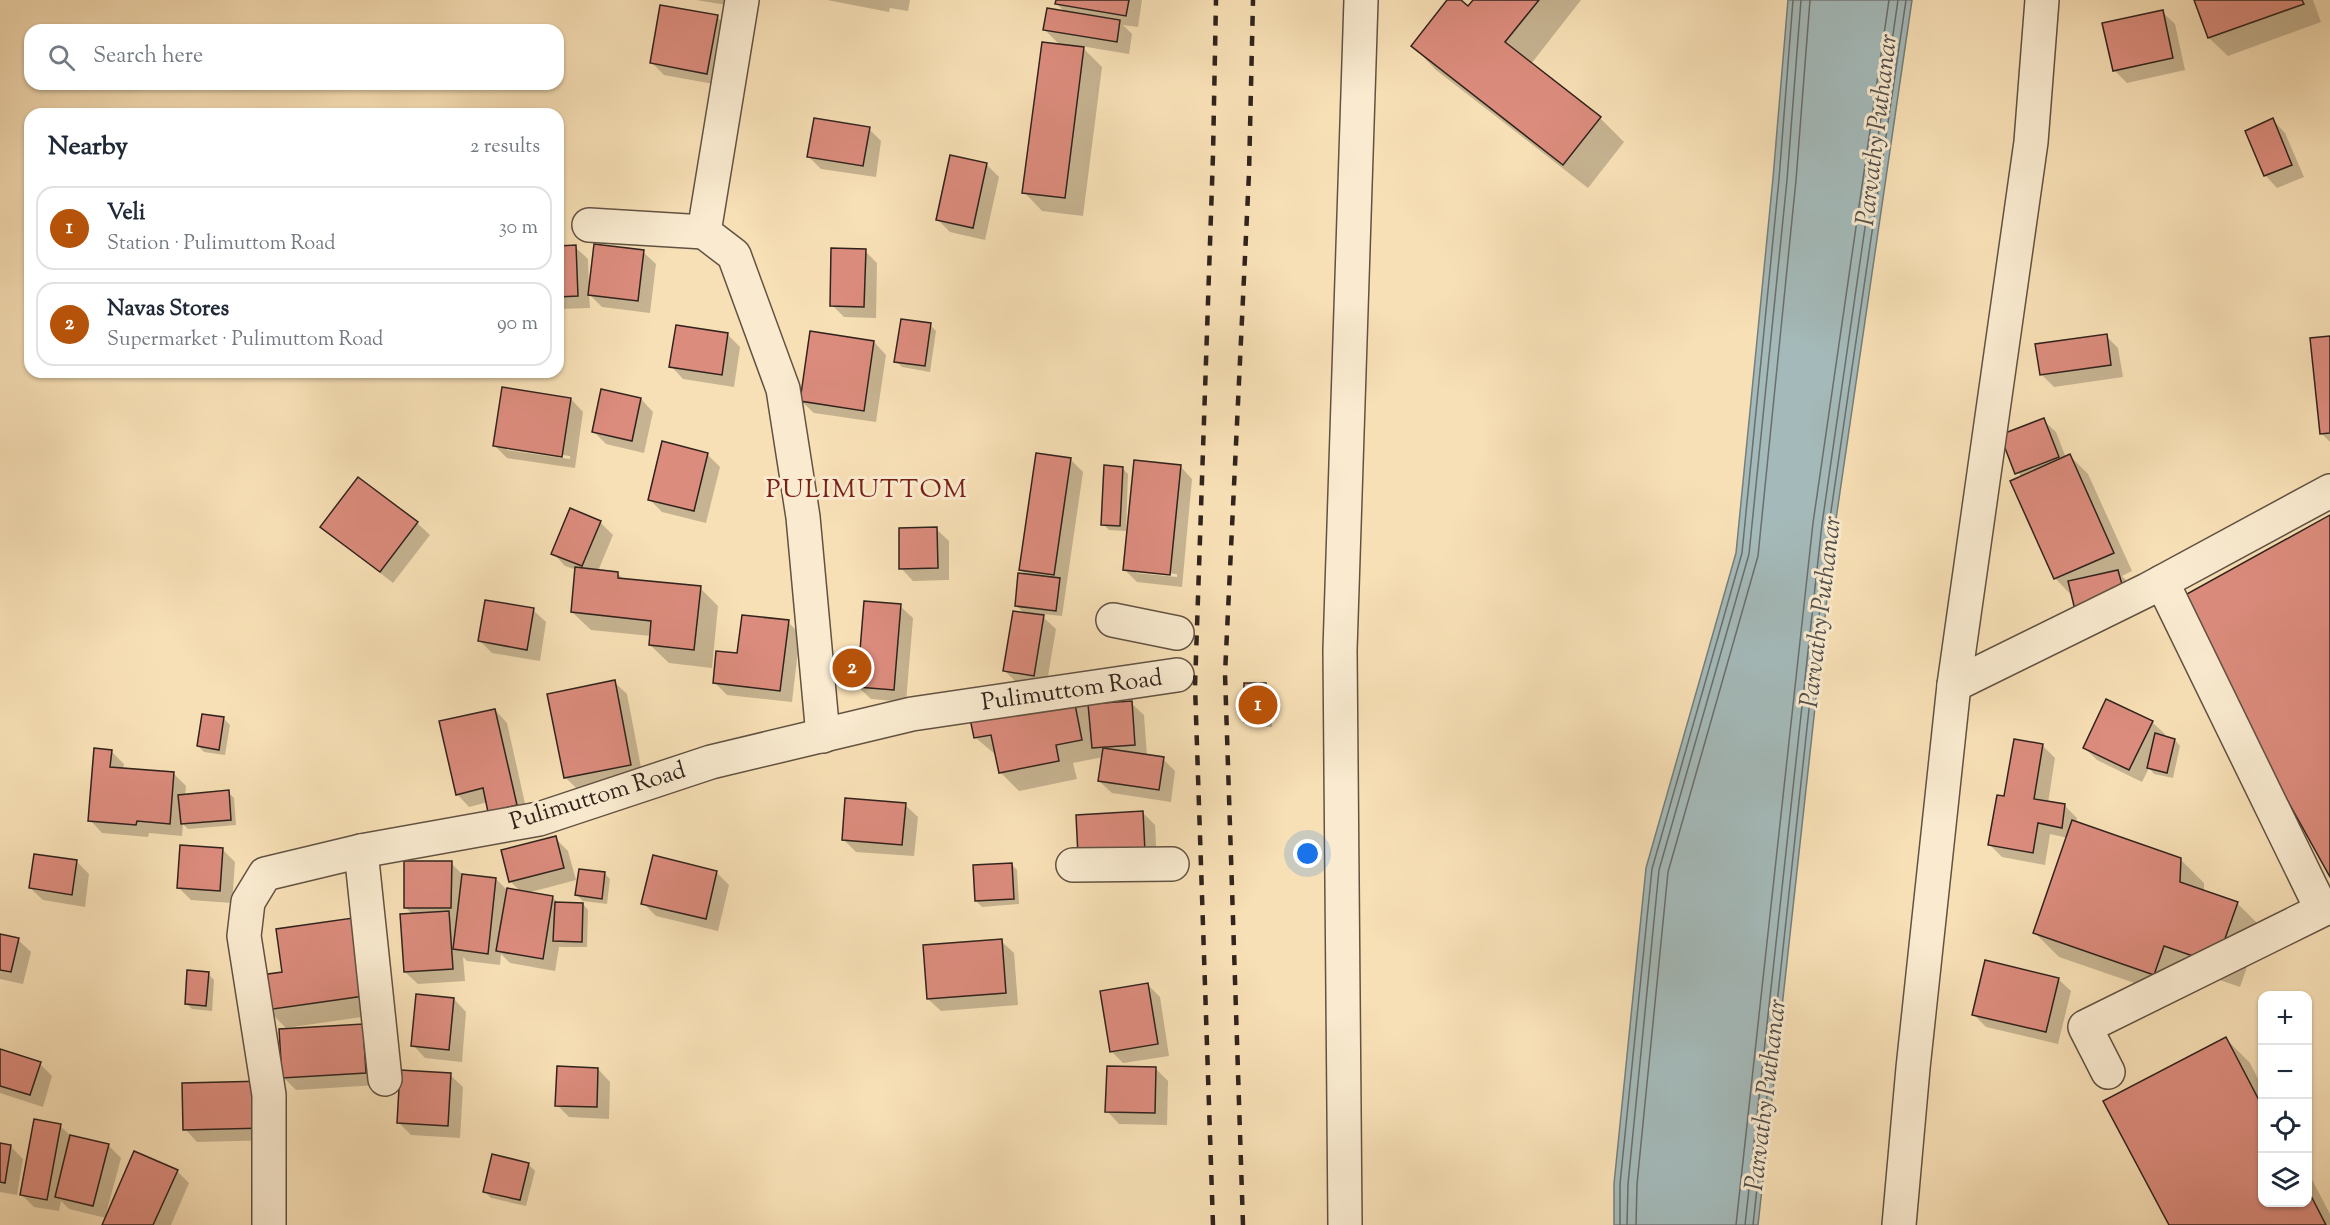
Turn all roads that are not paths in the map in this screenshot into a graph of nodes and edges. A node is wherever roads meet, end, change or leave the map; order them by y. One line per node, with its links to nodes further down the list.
1 (742, 0): 5 (street)
2 (1361, 0): 19 (street)
3 (2042, 0): 11 (street)
4 (589, 225): 5 (street)
5 (704, 232): 12 (street)
6 (2330, 491): 7 (street)
7 (2162, 582): 11 (street); 16 (street)
8 (1113, 620): 9 (street)
9 (1177, 633)
10 (1177, 675): 12 (street, Pulimuttom Road)
11 (1954, 685): 20 (street)
12 (823, 735): 13 (street, Pulimuttom Road)
13 (361, 851): 17 (street); 18 (street, Pulimuttom Road)
14 (1172, 864): 15 (street)
15 (1073, 866)
16 (2108, 1071)
17 (385, 1079)
18 (269, 1225)
19 (1345, 1225)
20 (1899, 1225)

